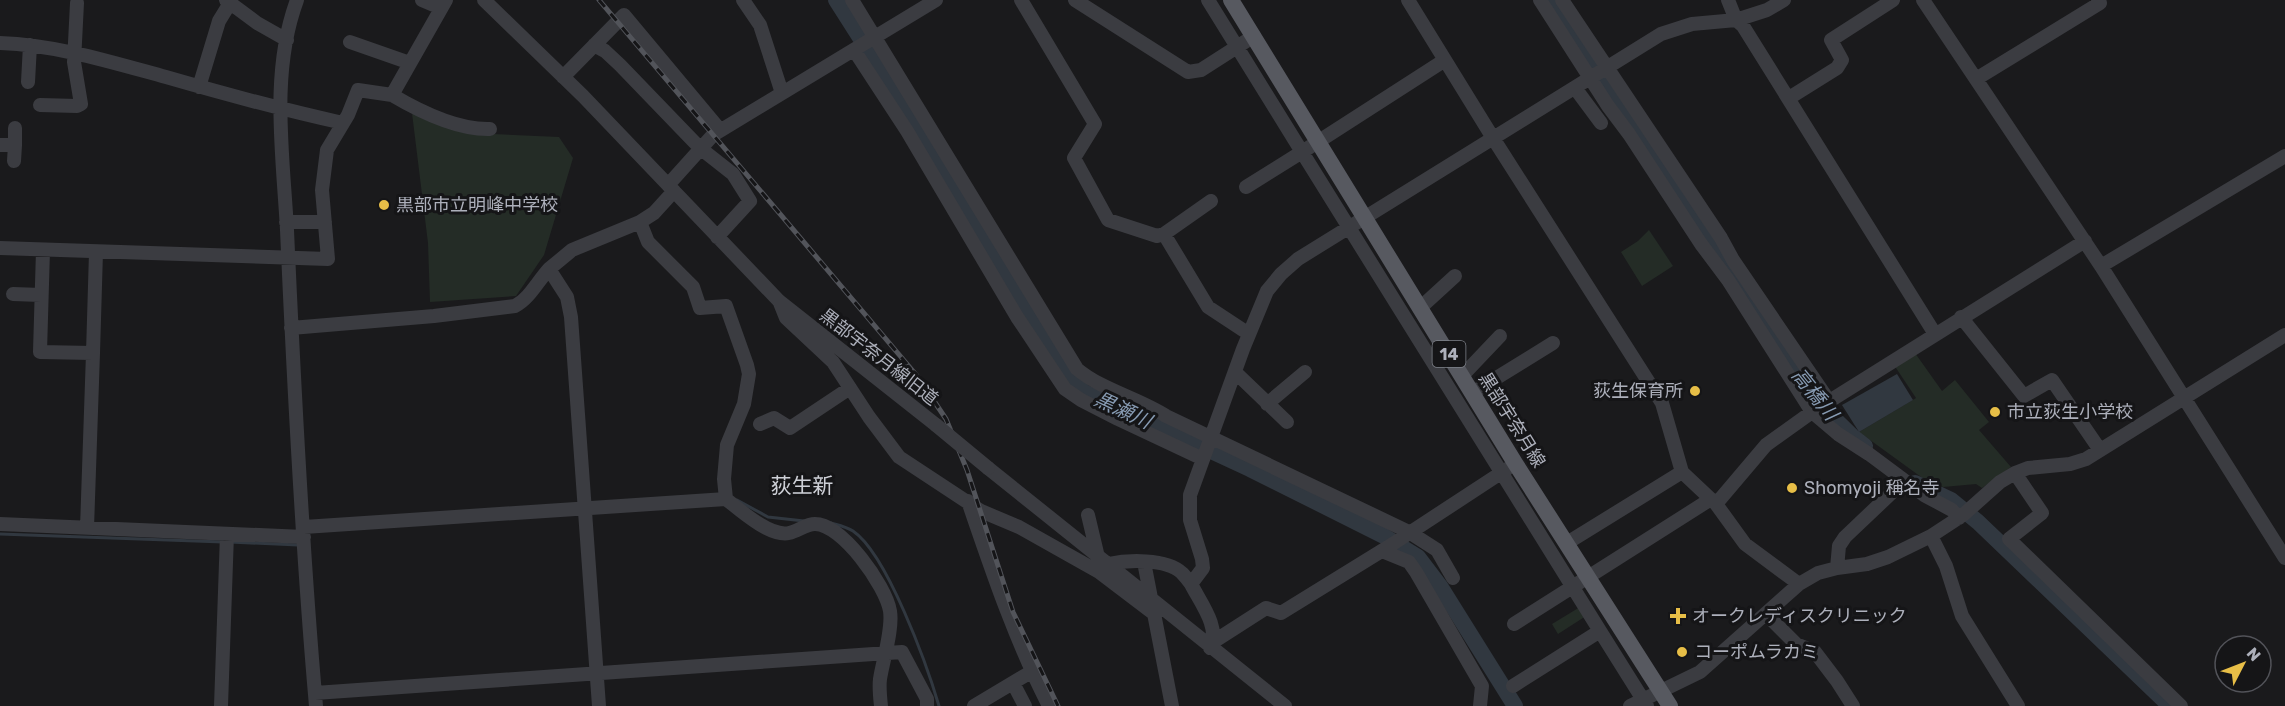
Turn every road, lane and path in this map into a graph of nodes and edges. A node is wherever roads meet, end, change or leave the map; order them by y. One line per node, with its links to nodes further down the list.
1 (297, 0): 25 (street)
2 (422, 0): 21 (street)
3 (483, 0): 36 (street, 黒部宇奈月線旧道)
4 (743, 0): 42 (street)
5 (852, 0): 24 (street)
6 (936, 0): 24 (street)
7 (1021, 0): 68 (street)
8 (1075, 0): 30 (street)
9 (1208, 0): 30 (street)
10 (1231, 0): 23 (main road, 黒部宇奈月線 / 14)
11 (1408, 0): 33 (street)
12 (1540, 0): 37 (street)
13 (1562, 0): 35 (street)
14 (1728, 0): 22 (street)
15 (1784, 0): 22 (street)
16 (1893, 0): 44 (street)
17 (1923, 0): 38 (street)
18 (2098, 0): 38 (street)
19 (228, 2): 25 (street); 40 (street)
20 (77, 3): 32 (street)
21 (444, 4): 34 (street)
22 (1736, 20): 35 (street); 44 (street)
23 (1254, 36): 30 (street); 53 (main road, 黒部宇奈月線 / 14)
24 (875, 38): 31 (street); 101 (street)
25 (287, 40): 46 (street)
26 (350, 42): 34 (street)
27 (0, 43): 28 (street)
28 (30, 45): 32 (street); 39 (street)
29 (594, 45): 36 (street); 51 (street); 56 (street)
30 (1237, 47): 57 (street)
31 (853, 51): 42 (street); 103 (street)
32 (76, 52): 40 (street); 45 (street)
33 (1445, 60): 52 (street); 53 (street)
34 (410, 63): 43 (street)
35 (1608, 67): 37 (street); 96 (street)
36 (563, 77): 61 (street, 黒部宇奈月線旧道)
37 (1591, 78): 41 (street); 98 (street)
38 (1976, 79): 70 (street)
39 (28, 82)
40 (199, 87): 46 (street)
41 (1575, 88): 48 (street); 52 (street)
42 (782, 93): 51 (street)
43 (392, 95): 47 (street); 50 (street)
44 (1789, 98): 85 (street)
45 (40, 105)
46 (280, 109): 47 (street); 64 (street)
47 (344, 123): 65 (street)
48 (1601, 123)
49 (15, 128): 55 (street)
50 (490, 129)
51 (720, 130): 56 (street)
52 (1493, 138): 63 (street); 105 (street)
53 (1317, 141): 57 (street); 63 (main road, 黒部宇奈月線 / 14)
54 (0, 145): 55 (street)
55 (15, 145): 59 (street)
56 (700, 148): 61 (street); 69 (street)
57 (1302, 152): 60 (street); 67 (street)
58 (2285, 156): 75 (street)
59 (14, 161)
60 (1246, 187)
61 (671, 188): 66 (street); 69 (street, 黒部宇奈月線旧道)
62 (1211, 201): 68 (street)
63 (1366, 218): 67 (street); 81 (main road, 黒部宇奈月線 / 14)
64 (286, 222): 65 (street); 74 (street)
65 (325, 222): 74 (street)
66 (640, 222): 76 (street); 108 (street)
67 (1349, 227): 84 (street); 104 (street)
68 (1164, 234): 84 (street)
69 (717, 237): 80 (street, 黒部宇奈月線旧道)
70 (2085, 241): 75 (street); 82 (street)
71 (0, 248): 72 (street)
72 (43, 250): 73 (street); 79 (street)
73 (96, 252): 74 (street); 89 (street)
74 (288, 259): 83 (street)
75 (2101, 266): 95 (street)
76 (549, 269): 83 (street); 111 (street)
77 (1455, 276): 81 (street)
78 (13, 294): 79 (street)
79 (41, 296): 89 (street)
80 (779, 301): 93 (street); 123 (street, 黒部宇奈月線旧道, bridge)
81 (1420, 308): 92 (main road, 黒部宇奈月線 / 14)
82 (1961, 317): 85 (street); 102 (street)
83 (291, 328): 116 (street)
84 (1249, 334): 90 (street)
85 (1935, 334): 96 (street)
86 (2285, 335): 95 (street)
87 (1500, 336): 92 (street)
88 (1553, 343): 94 (street)
89 (93, 352): 115 (street)
90 (1235, 372): 97 (street); 101 (street)
91 (1305, 372): 97 (street)
92 (1462, 376): 94 (main road, 黒部宇奈月線 / 14)
93 (850, 388): 100 (street); 109 (street)
94 (1472, 393): 104 (main road, 黒部宇奈月線 / 14)
95 (2184, 398): 102 (street); 122 (street)
96 (1829, 401): 98 (street)
97 (1267, 404): 99 (street)
98 (1812, 412): 107 (street); 110 (street)
99 (1287, 422)
100 (760, 424)
101 (1210, 439): 103 (street); 118 (street)
102 (2100, 450): 106 (street)
103 (1204, 458): 128 (street)
104 (1508, 468): 118 (street); 120 (main road, 黒部宇奈月線 / 14); 130 (street)
105 (1682, 472): 110 (street); 120 (street)
106 (2015, 473): 113 (street); 158 (street)
107 (1904, 481): 113 (street); 125 (street)
108 (726, 499): 111 (street); 137 (street)
109 (968, 501): 132 (street); 139 (street)
110 (1713, 502): 126 (street); 129 (street)
111 (584, 509): 116 (street); 138 (street)
112 (1088, 515): 123 (street)
113 (1959, 518): 119 (street)
114 (0, 524): 115 (street)
115 (87, 528): 117 (street)
116 (304, 532): 117 (street); 143 (street)
117 (227, 534): 146 (street)
118 (1406, 534): 121 (street); 127 (street)
119 (1931, 536): 125 (street); 157 (street)
120 (1567, 543): 126 (main road, 黒部宇奈月線 / 14)
121 (1385, 549): 136 (street); 155 (street)
122 (2284, 554)
123 (1103, 561): 124 (street); 131 (street, 黒部宇奈月線旧道)
124 (1144, 562): 128 (street); 131 (street)
125 (1837, 568): 129 (street)
126 (1588, 577): 130 (street); 142 (main road, 黒部宇奈月線 / 14)
127 (1453, 578)
128 (1191, 584): 136 (street)
129 (1799, 584): 133 (street)
130 (1572, 587): 134 (street); 135 (street)
131 (1150, 599): 132 (street); 136 (street, 黒部宇奈月線旧道)
132 (1153, 614): 153 (street)
133 (1766, 614): 142 (street); 156 (street)
134 (1514, 624)
135 (1600, 631): 141 (street); 145 (street)
136 (1212, 645): 154 (street, 黒部宇奈月線旧道)
137 (886, 653): 138 (street); 148 (street); 149 (street)
138 (597, 672): 143 (street); 147 (street)
139 (1031, 672): 140 (street); 152 (street)
140 (1012, 683): 144 (street); 151 (street)
141 (1514, 686)
142 (1666, 699): 145 (street)
143 (315, 700)
144 (998, 700): 150 (street)
145 (1640, 704)
146 (221, 706)
147 (599, 706)
148 (881, 706)
149 (927, 706)
150 (974, 706)
151 (1025, 706)
152 (1048, 706)
153 (1172, 706)
154 (1285, 706)
155 (1479, 706)
156 (1852, 706)
157 (2018, 706)
158 (2181, 706)

